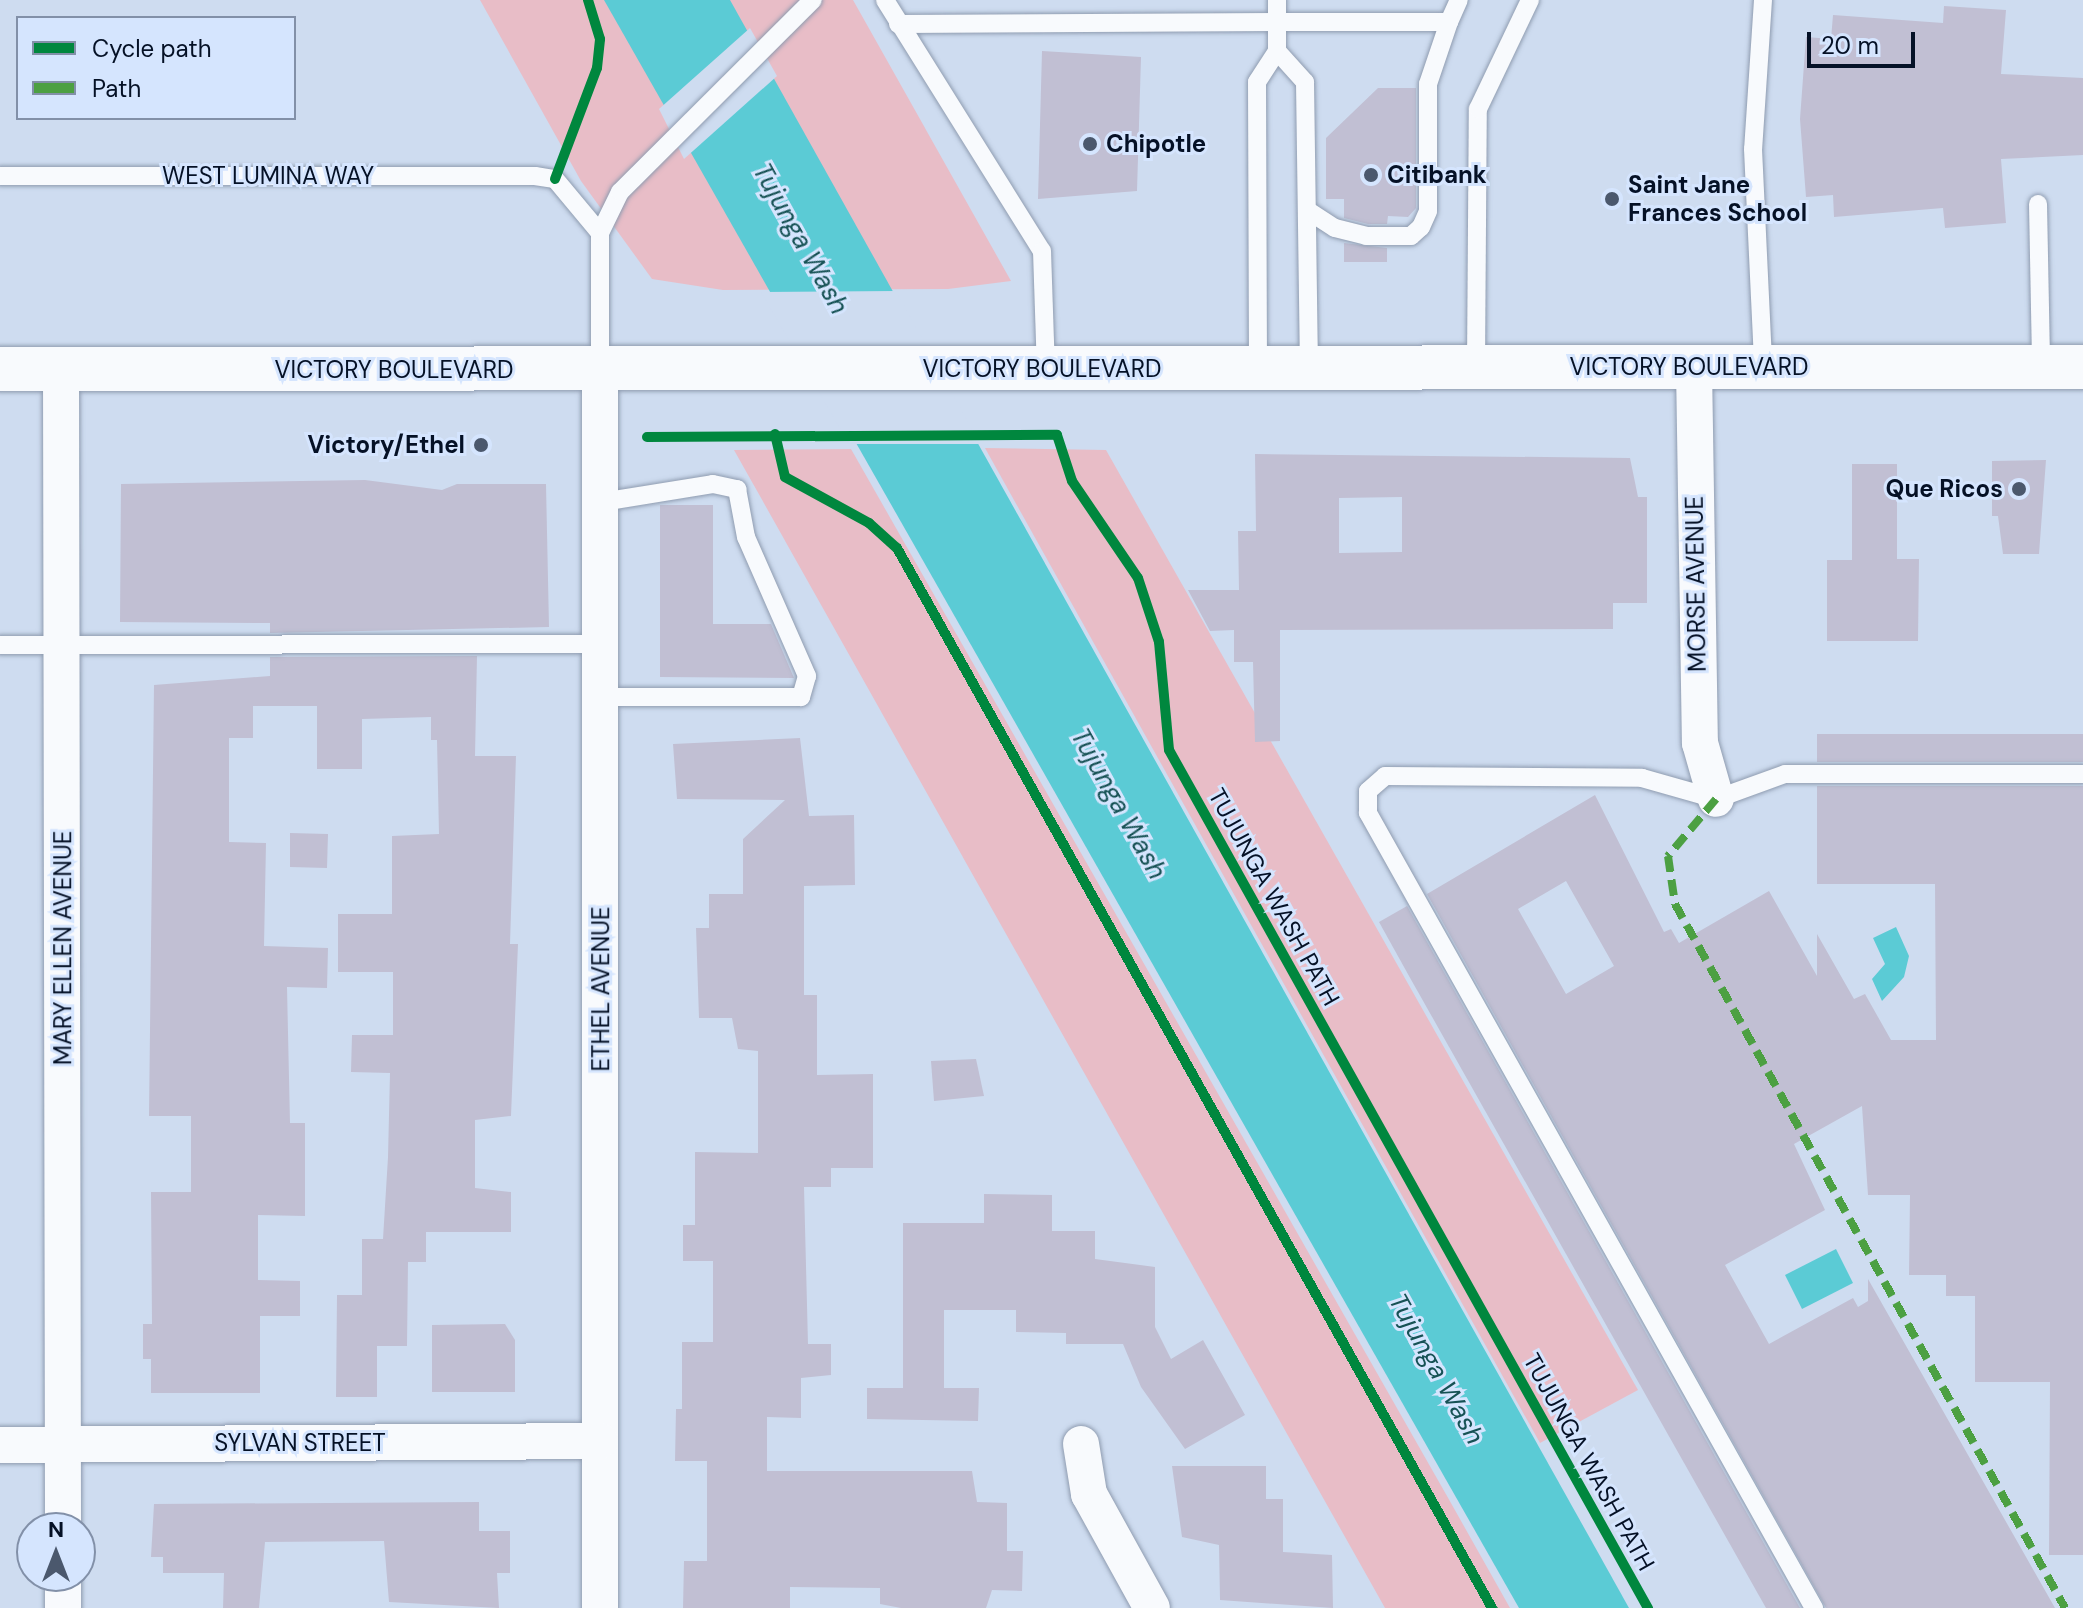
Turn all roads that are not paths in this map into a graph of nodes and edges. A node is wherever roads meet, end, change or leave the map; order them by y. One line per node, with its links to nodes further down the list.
1 (813, 0): 14 (lane)
2 (885, 0): 9 (lane)
3 (1277, 0): 7 (lane)
4 (1459, 0): 8 (lane)
5 (1530, 0): 16 (lane)
6 (1763, 0): 15 (lane)
7 (1277, 22): 8 (lane); 9 (lane); 10 (lane)
8 (1449, 22): 13 (lane)
9 (898, 24): 23 (lane)
10 (1277, 51): 13 (lane); 19 (lane)
11 (0, 176): 14 (lane, WEST LUMINA WAY)
12 (2038, 204): 18 (lane)
13 (1307, 210): 20 (lane)
14 (600, 233): 24 (lane)
15 (1763, 365): 17 (main road, VICTORY BOULEVARD); 18 (main road, VICTORY BOULEVARD)
16 (1476, 367): 17 (main road, VICTORY BOULEVARD); 20 (main road, VICTORY BOULEVARD)
17 (1694, 367): 31 (street, MORSE AVENUE)
18 (2062, 367)
19 (1258, 368): 20 (main road, VICTORY BOULEVARD); 23 (main road, VICTORY BOULEVARD)
20 (1309, 368)
21 (0, 369): 22 (main road, VICTORY BOULEVARD)
22 (61, 369): 24 (main road, VICTORY BOULEVARD); 28 (street, MARY ELLEN AVENUE)
23 (1046, 369): 24 (main road, VICTORY BOULEVARD)
24 (600, 371): 25 (street, ETHEL AVENUE)
25 (602, 502): 26 (street, ETHEL AVENUE); 29 (lane)
26 (603, 644): 28 (lane); 29 (street, ETHEL AVENUE)
27 (0, 645): 28 (lane)
28 (62, 646): 35 (street, MARY ELLEN AVENUE)
29 (602, 697): 32 (street, ETHEL AVENUE)
30 (2083, 774): 31 (lane)
31 (1716, 799): 39 (lane)
32 (600, 1441): 35 (street, SYLVAN STREET); 37 (street, ETHEL AVENUE)
33 (1081, 1444): 38 (street)
34 (0, 1445): 35 (street, SYLVAN STREET)
35 (63, 1445): 36 (street, MARY ELLEN AVENUE)
36 (63, 1512)
37 (600, 1608)
38 (1152, 1608)
39 (1814, 1608)

